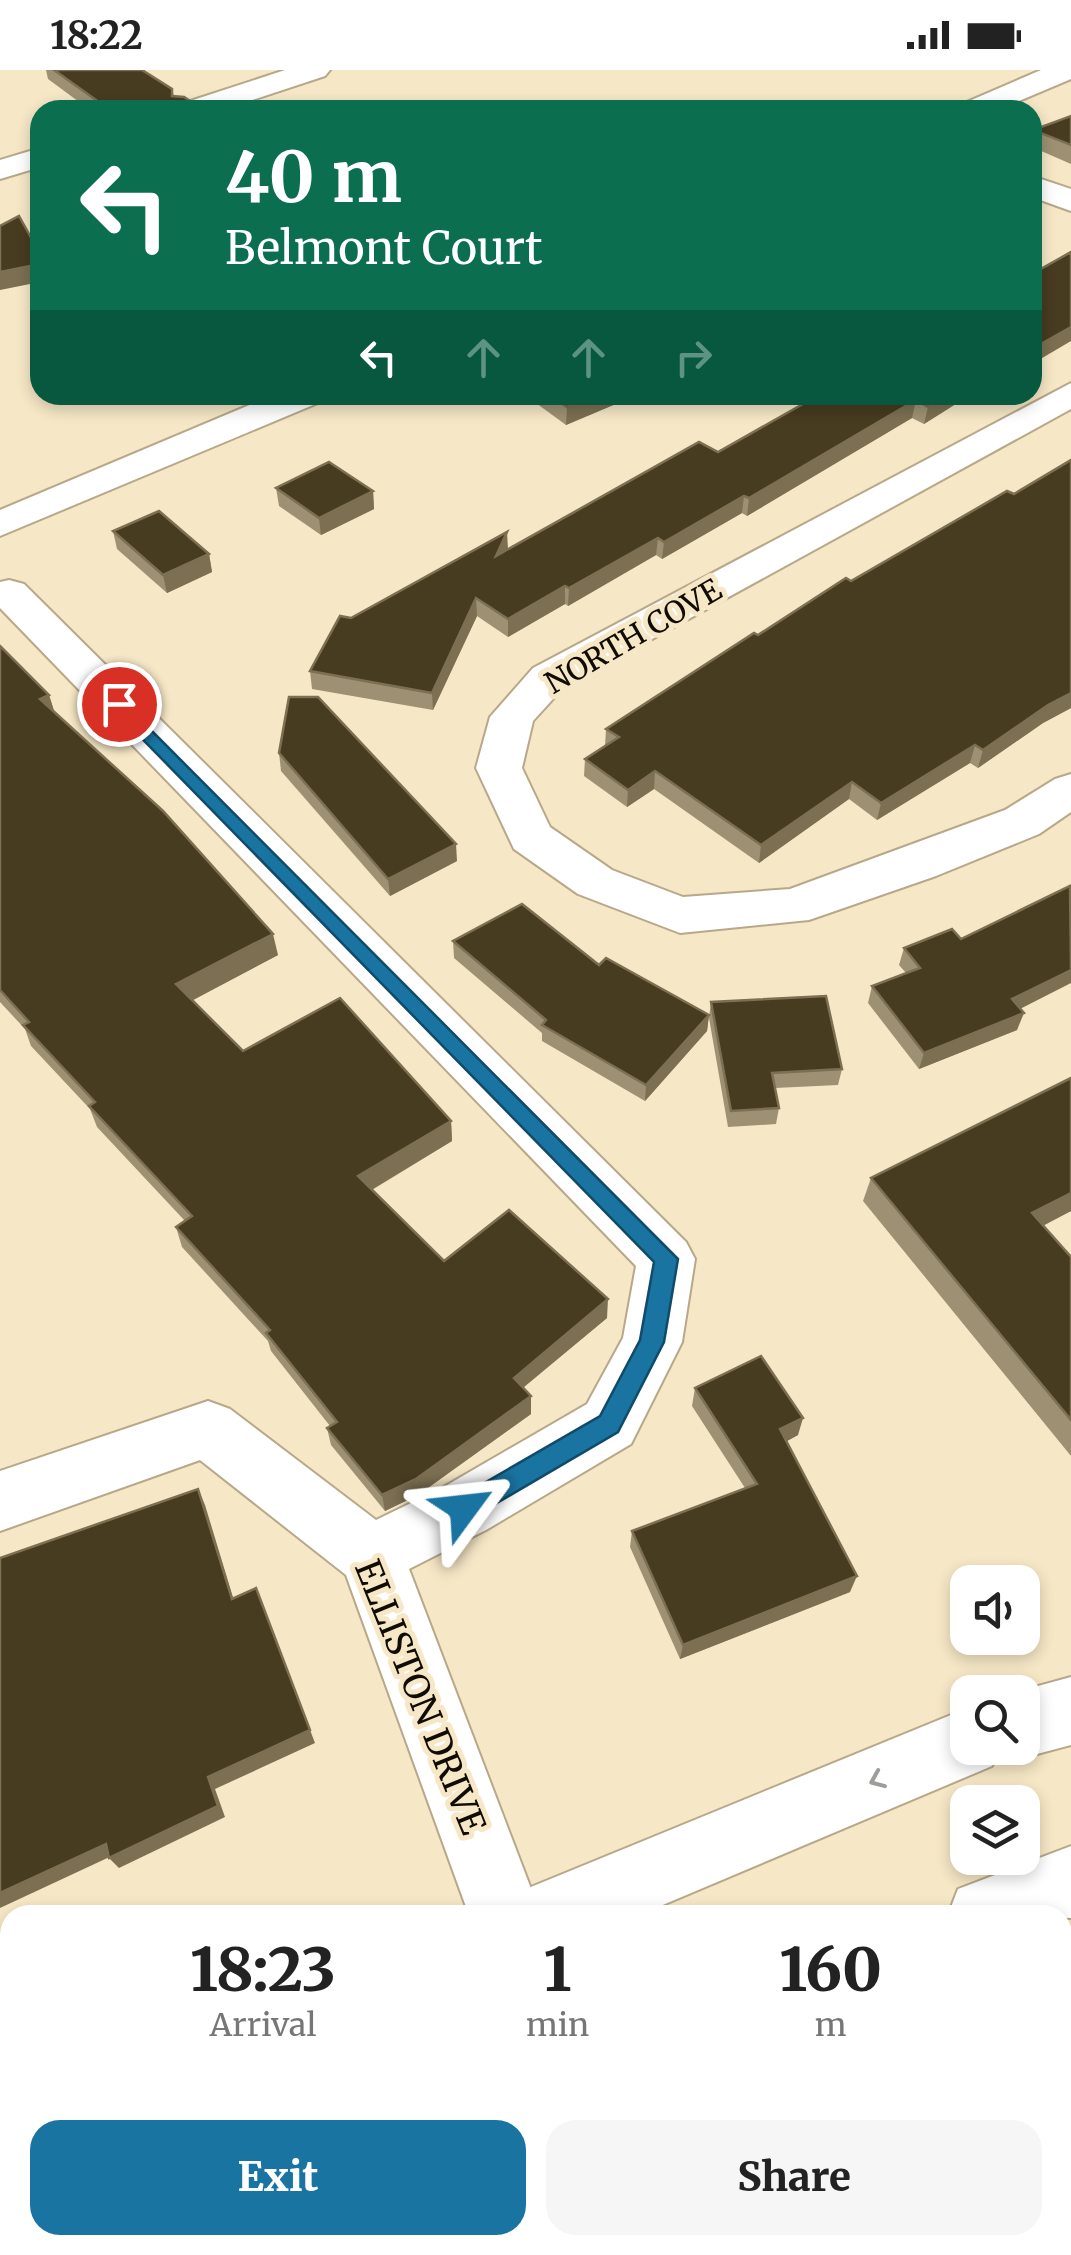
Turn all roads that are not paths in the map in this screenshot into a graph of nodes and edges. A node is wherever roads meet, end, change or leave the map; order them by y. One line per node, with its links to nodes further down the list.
1 (315, 70): 3 (street)
2 (1066, 70): 6 (street)
3 (251, 92): 4 (street); 5 (street)
4 (225, 100)
5 (264, 100)
6 (996, 100)
7 (30, 160): 8 (street)
8 (0, 170)
9 (1042, 189): 10 (street)
10 (1071, 202)
11 (1071, 394): 15 (street, NORTH COVE)
12 (281, 405): 13 (street)
13 (0, 524)
14 (9, 593): 17 (street)
15 (1071, 790)
16 (0, 1501): 17 (street, ELLISTON DRIVE)
17 (371, 1555): 22 (street, ELLISTON DRIVE)
18 (1071, 1711): 19 (street)
19 (1040, 1719)
20 (950, 1749): 23 (street, one-way to 23)
21 (1071, 1882): 24 (street)
22 (501, 1905)
23 (576, 1905)
24 (1010, 1905)

